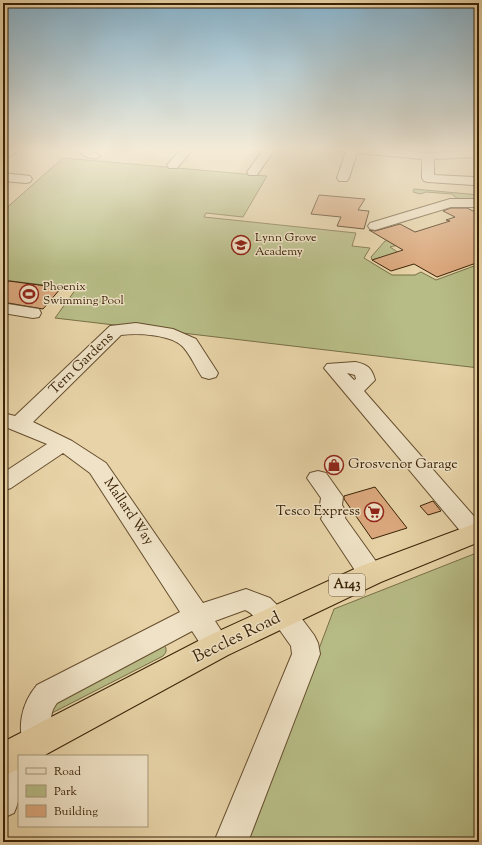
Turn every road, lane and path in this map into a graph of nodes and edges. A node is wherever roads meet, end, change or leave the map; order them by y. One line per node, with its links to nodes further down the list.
1 (479, 203): 2 (street)
2 (375, 226)
3 (5, 311): 4 (street)
4 (34, 313)
5 (209, 373): 7 (street, Tern Gardens)
6 (352, 390): 11 (street)
7 (11, 421): 8 (street, Mallard Way)
8 (62, 444): 10 (street); 13 (street, Mallard Way)
9 (318, 478): 12 (street)
10 (3, 483)
11 (477, 532): 12 (highway, Beccles Road / A143)
12 (371, 574): 14 (highway, Beccles Road / A143)
13 (197, 616): 14 (street); 15 (street, Mallard Way); 16 (street)
14 (279, 617): 15 (highway, Beccles Road / A143); 20 (street)
15 (217, 646): 16 (highway, Beccles Road / A143)
16 (37, 742): 17 (highway, Beccles Road / A143)
17 (3, 760)
18 (3, 766): 19 (street)
19 (3, 802)
20 (231, 842)

